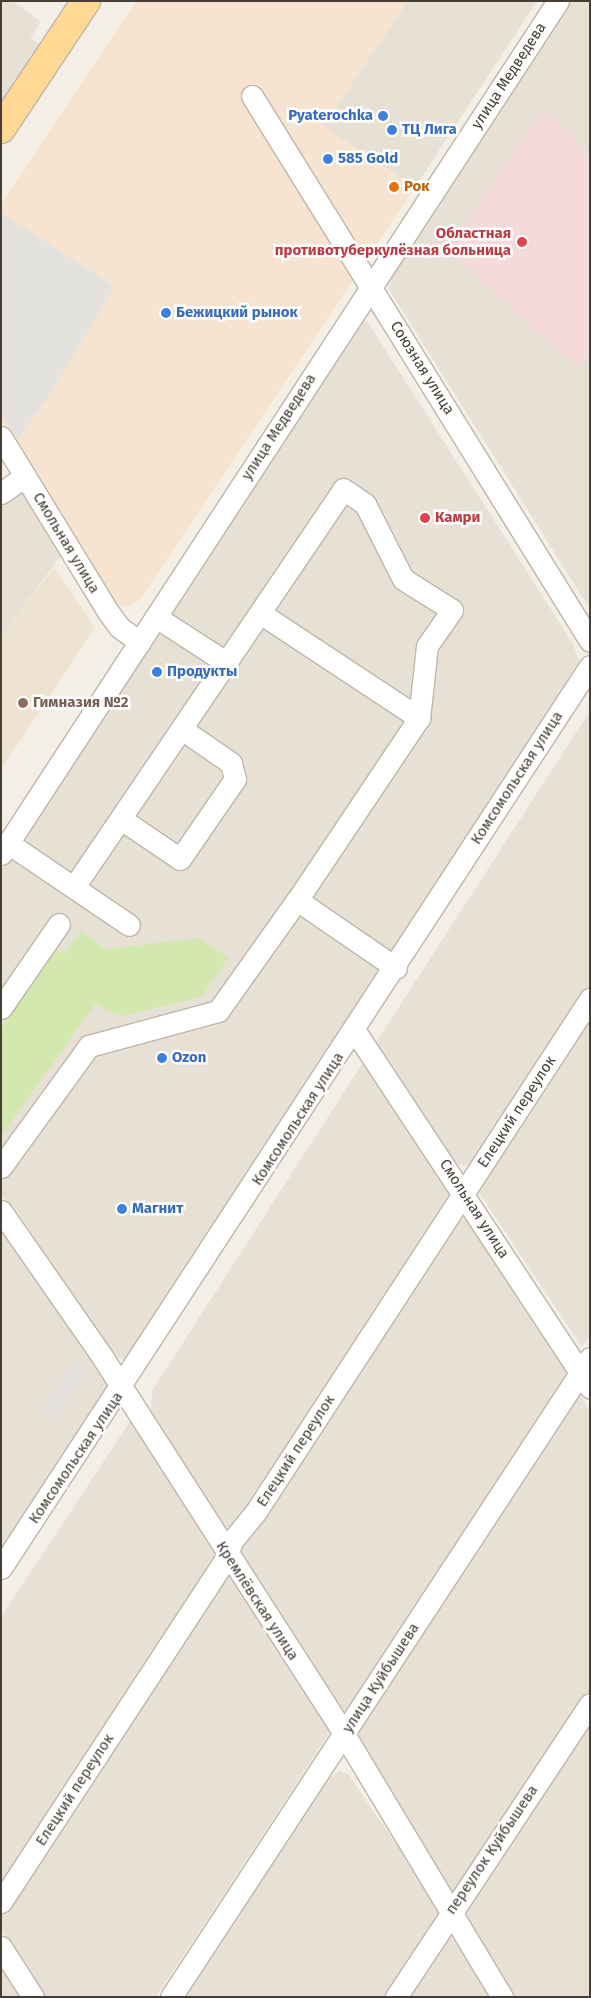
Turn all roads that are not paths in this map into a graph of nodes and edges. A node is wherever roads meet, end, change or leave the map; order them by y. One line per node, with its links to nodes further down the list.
1 (86, 1): 4 (main road)
2 (558, 1): 5 (street, улица Медведева)
3 (252, 96): 5 (street, Союзная улица)
4 (1, 129)
5 (371, 286): 10 (street, улица Медведева); 11 (street, Союзная улица)
6 (1, 437): 7 (street, Смольная улица)
7 (25, 476): 8 (street); 12 (street, Смольная улица)
8 (1, 493)
9 (260, 613): 13 (street); 15 (street); 15 (street)
10 (156, 617): 12 (street, улица Медведева); 13 (street)
11 (590, 641)
12 (140, 642): 18 (street, улица Медведева)
13 (227, 664): 16 (street)
14 (590, 666): 23 (street, Комсомольская улица)
15 (419, 718): 20 (street)
16 (183, 730): 17 (street); 17 (street)
17 (121, 820): 19 (street)
18 (5, 849): 19 (street)
19 (74, 887): 22 (street)
20 (297, 900): 23 (street); 27 (street)
21 (59, 924): 25 (street)
22 (129, 925)
23 (396, 968): 26 (street, Комсомольская улица)
24 (590, 1000): 28 (street, Елецкий переулок)
25 (1, 1008)
26 (355, 1031): 28 (street, Смольная улица); 31 (street, Комсомольская улица)
27 (1, 1167)
28 (464, 1193): 30 (street, Смольная улица); 32 (street, Елецкий переулок)
29 (1, 1211): 31 (street, Кремлёвская улица)
30 (587, 1373): 35 (street, улица Куйбышева)
31 (123, 1388): 32 (street, Кремлёвская улица); 33 (street, Комсомольская улица)
32 (227, 1556): 35 (street, Кремлёвская улица); 36 (street, Елецкий переулок)
33 (1, 1568)
34 (590, 1704): 37 (street, переулок Куйбышева)
35 (344, 1734): 37 (street, Кремлёвская улица); 40 (street, улица Куйбышева)
36 (1, 1902)
37 (448, 1914): 41 (street, переулок Куйбышева); 42 (street, Кремлёвская улица)
38 (1, 1947): 39 (street)
39 (33, 1997)
40 (171, 1997)
41 (396, 1997)
42 (502, 1997)

